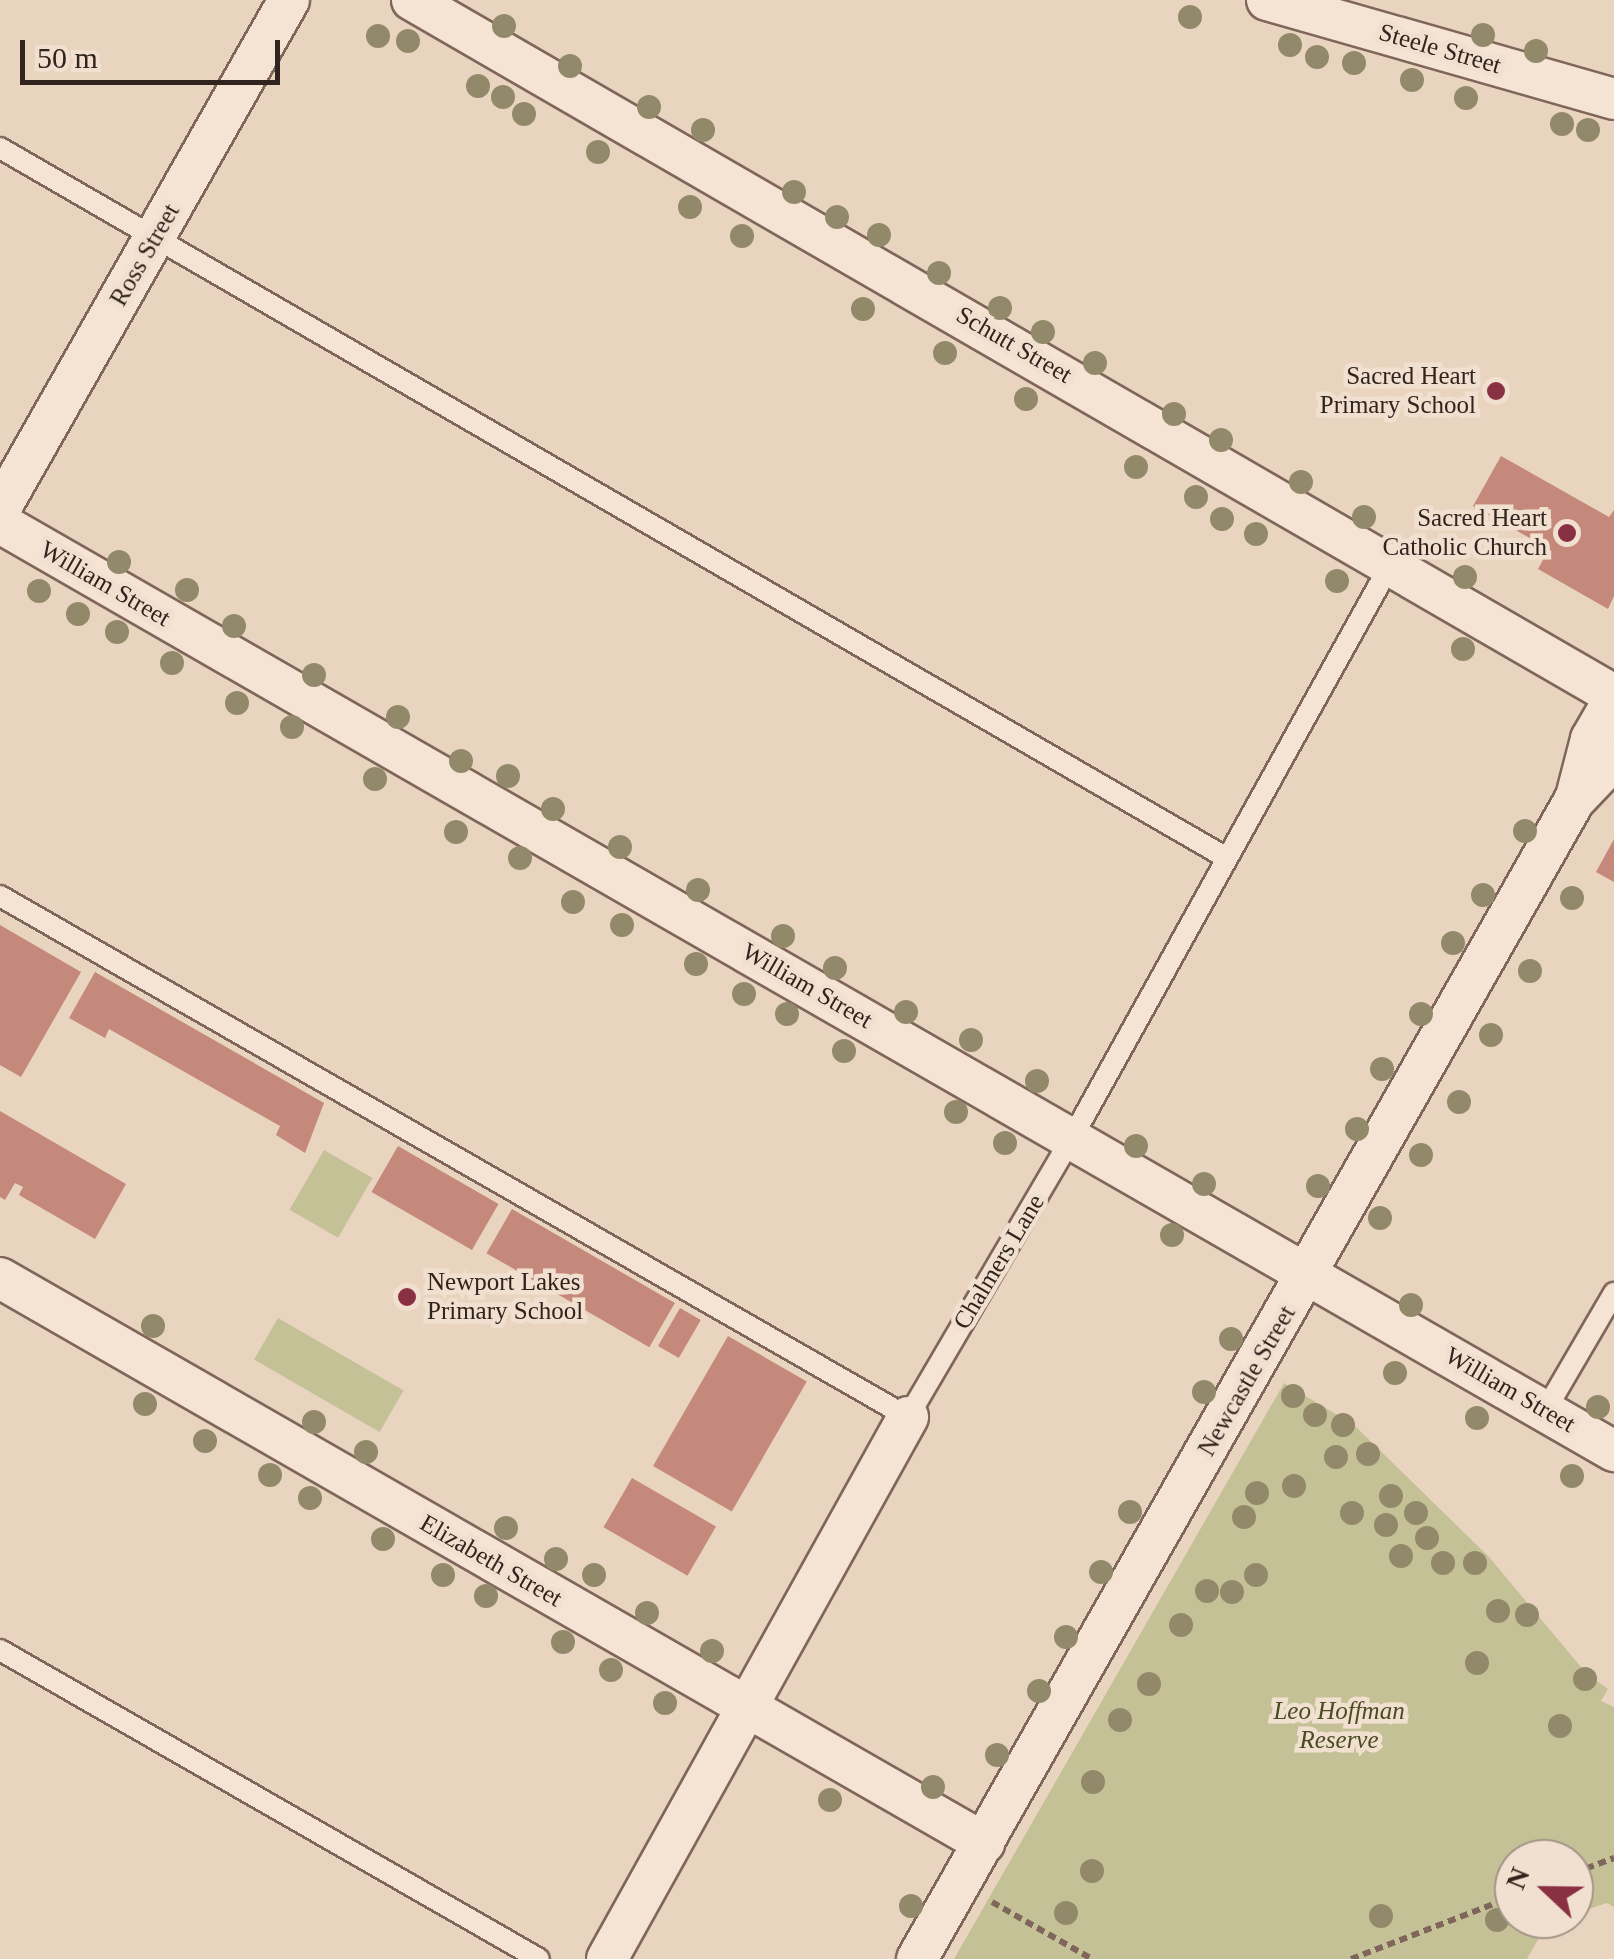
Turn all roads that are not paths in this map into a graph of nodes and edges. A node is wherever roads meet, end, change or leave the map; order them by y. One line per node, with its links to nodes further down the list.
1 (290, 0): 6 (street, Ross Street)
2 (412, 0): 9 (street, Schutt Street)
3 (1267, 0): 4 (street, Steele Street)
4 (1614, 99)
5 (0, 148): 6 (lane)
6 (156, 236): 7 (street, Ross Street); 13 (lane)
7 (0, 510)
8 (0, 523): 15 (street, William Street)
9 (1390, 564): 10 (street, Schutt Street); 13 (lane, Chalmers Lane)
10 (1614, 697): 12 (street, Newcastle Street)
11 (1614, 759): 12 (street, Newcastle Street)
12 (1574, 801): 16 (street, Newcastle Street)
13 (1225, 857): 15 (lane, Chalmers Lane)
14 (0, 896): 20 (lane)
15 (1072, 1138): 16 (street, William Street); 20 (lane, Chalmers Lane)
16 (1308, 1274): 19 (street, William Street); 24 (street, Newcastle Street)
17 (0, 1278): 23 (street, Elizabeth Street)
18 (1614, 1292): 19 (lane)
19 (1545, 1411): 21 (street, William Street)
20 (908, 1417): 23 (street, Chalmers Lane)
21 (1614, 1451)
22 (0, 1650): 25 (lane)
23 (748, 1708): 24 (street, Elizabeth Street); 26 (street, Chalmers Lane)
24 (984, 1843): 27 (street, Newcastle Street)
25 (540, 1959)
26 (606, 1959)
27 (918, 1959)

